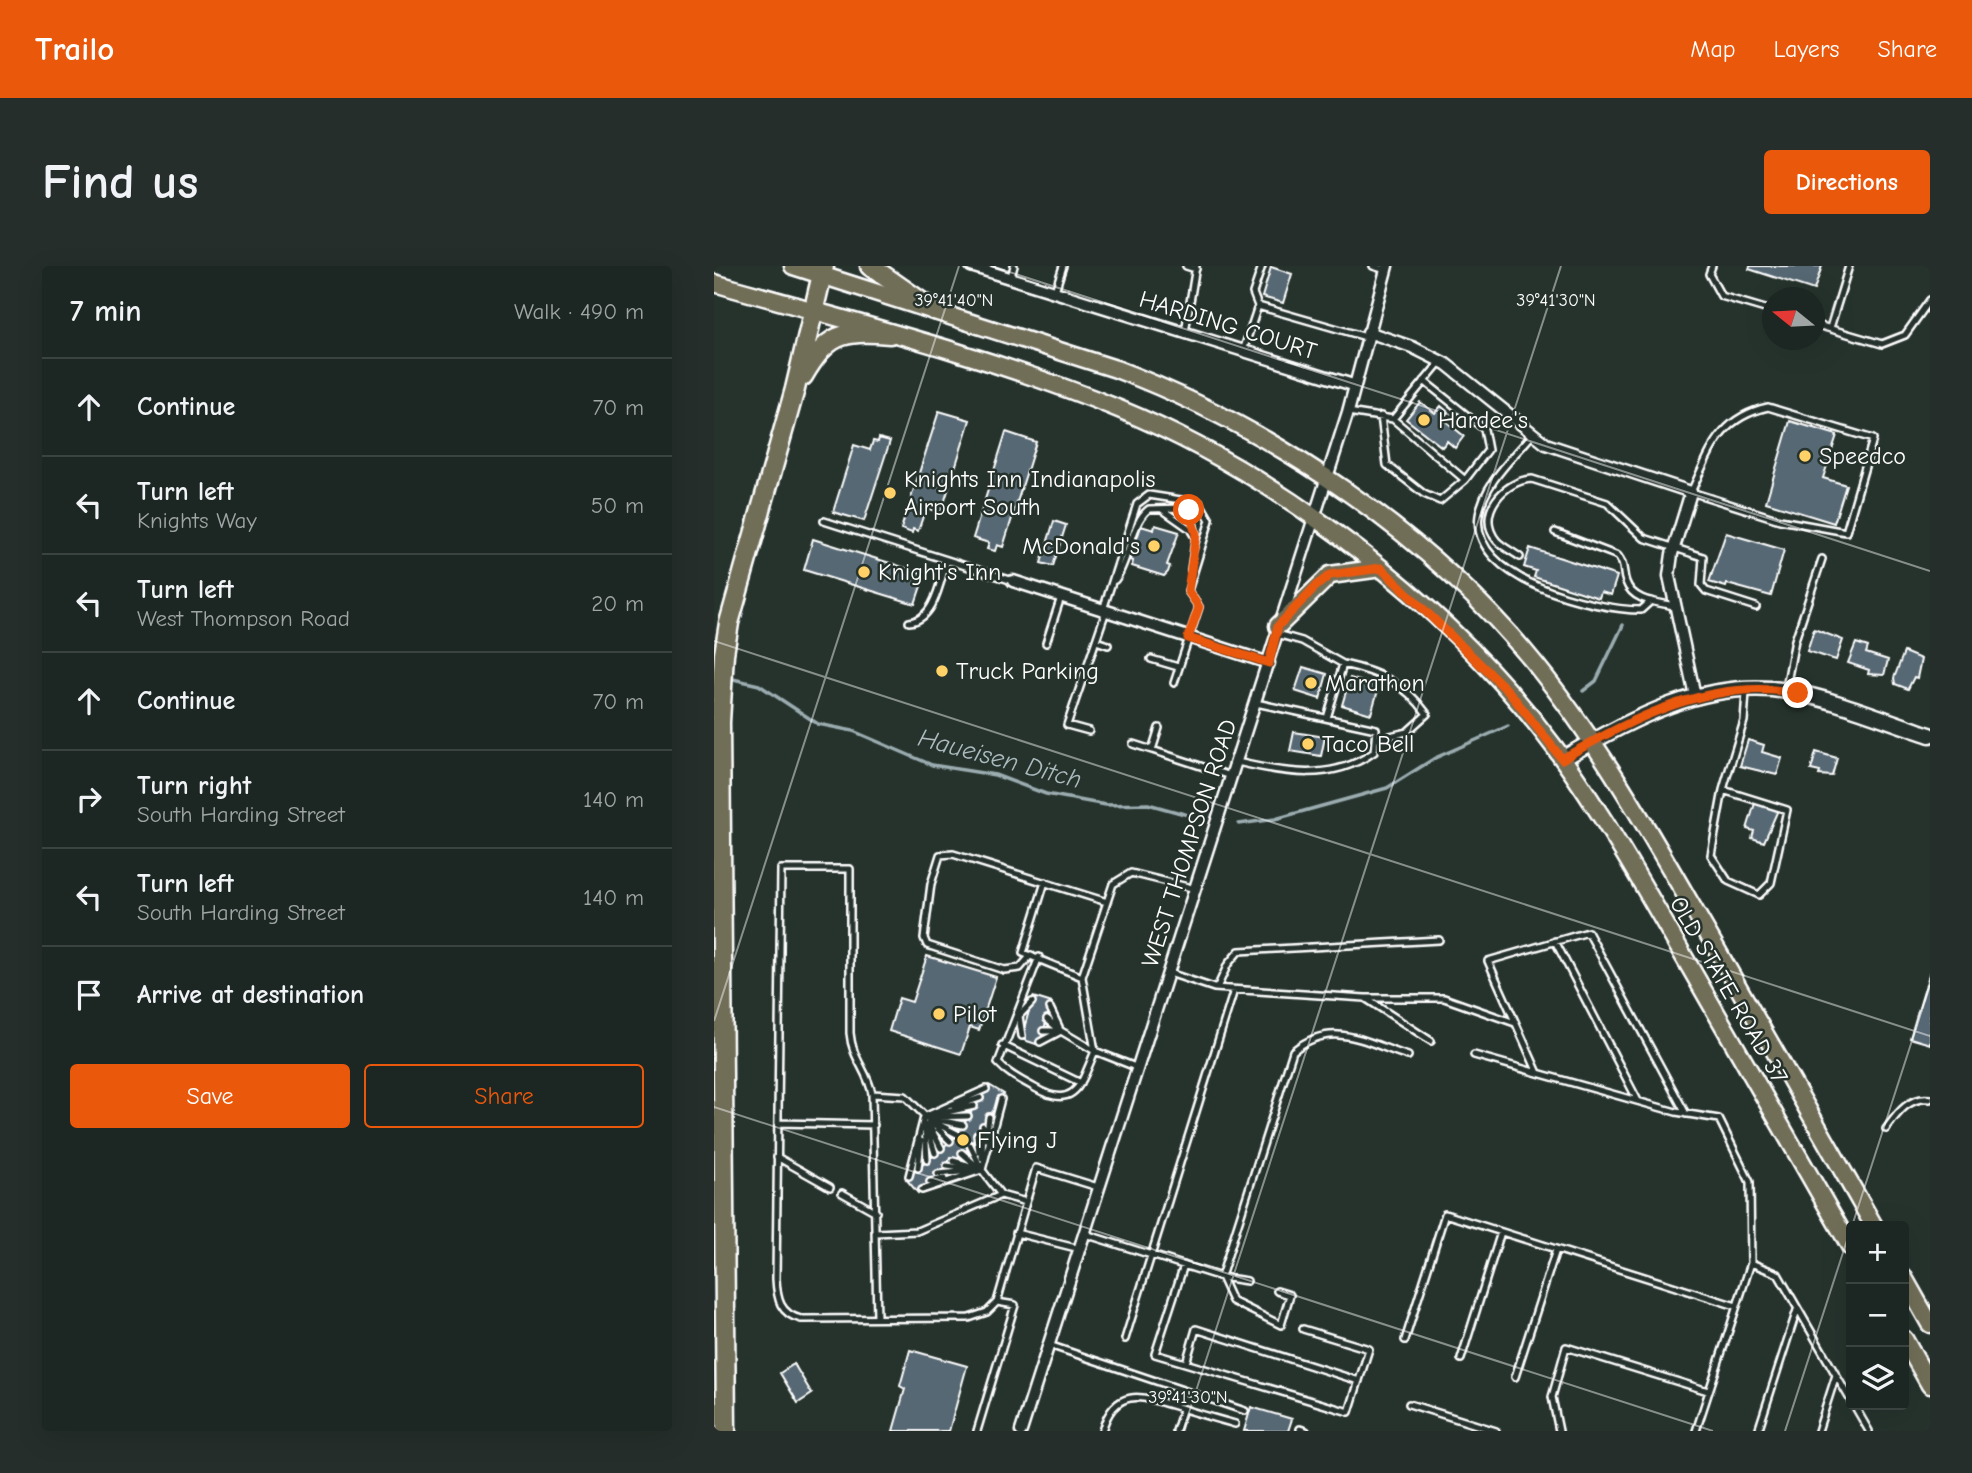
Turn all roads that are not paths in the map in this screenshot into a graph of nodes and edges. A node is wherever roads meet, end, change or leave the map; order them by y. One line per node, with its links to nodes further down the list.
1 (793, 266): 13 (main road, OLD STATE ROAD 37)
2 (870, 266): 20 (highway)
3 (971, 266): 14 (street, HARDING COURT)
4 (1014, 266): 14 (lane)
5 (1063, 266): 16 (lane)
6 (1186, 266): 11 (lane)
7 (1262, 266): 18 (lane)
8 (1373, 266): 12 (lane)
9 (1712, 266): 19 (lane)
10 (1849, 266): 23 (lane)
11 (1196, 267): 24 (lane)
12 (1387, 268): 26 (street, WEST THOMPSON ROAD)
13 (823, 270): 20 (main road, OLD STATE ROAD 37); 21 (highway)
14 (1010, 280): 16 (street, HARDING COURT)
15 (714, 283): 21 (main road, OLD STATE ROAD 37)
16 (1054, 294): 24 (street, HARDING COURT)
17 (1930, 300): 23 (lane)
18 (1258, 306): 26 (lane); 27 (lane)
19 (1762, 308)
20 (933, 310): 36 (main road, OLD STATE ROAD 37)
21 (814, 311): 25 (main road, OLD STATE ROAD 37); 31 (highway)
22 (1825, 327): 23 (lane)
23 (1830, 328)
24 (1184, 333): 27 (street, HARDING COURT)
25 (890, 334): 31 (highway); 40 (main road, OLD STATE ROAD 37)
26 (1367, 335): 28 (street); 30 (street, WEST THOMPSON ROAD)
27 (1243, 351): 30 (street, HARDING COURT)
28 (1441, 361): 29 (lane); 35 (street)
29 (1424, 381): 34 (lane); 37 (lane)
30 (1353, 385): 32 (street, WEST THOMPSON ROAD)
31 (796, 388): 194 (highway)
32 (1348, 412): 33 (lane); 36 (street, WEST THOMPSON ROAD)
33 (1381, 416): 34 (lane); 37 (lane)
34 (1393, 419): 37 (lane)
35 (1532, 435): 38 (street); 53 (lane)
36 (1325, 478): 40 (street, WEST THOMPSON ROAD); 77 (main road, OLD STATE ROAD 37)
37 (1465, 480)
38 (1691, 492): 38 (lane); 44 (street)
39 (1158, 509): 43 (lane); 43 (lane); 50 (lane)
40 (1313, 516): 48 (main road, OLD STATE ROAD 37); 58 (street, WEST THOMPSON ROAD)
41 (824, 521): 47 (lane)
42 (1555, 532): 53 (lane)
43 (1195, 547): 51 (lane)
44 (1674, 548): 45 (lane); 54 (street); 55 (lane)
45 (1520, 557)
46 (1822, 559): 69 (lane)
47 (947, 560): 49 (lane); 57 (lane)
48 (1381, 568): 58 (main road); 80 (main road, OLD STATE ROAD 37)
49 (1013, 581): 52 (street)
50 (1111, 586): 51 (lane); 56 (lane)
51 (1188, 591): 59 (lane)
52 (1061, 597): 56 (street); 61 (lane)
53 (1651, 601): 54 (lane)
54 (1674, 606): 70 (street)
55 (1756, 607)
56 (1105, 611): 59 (street); 60 (lane)
57 (909, 622)
58 (1277, 630): 64 (street, WEST THOMPSON ROAD); 65 (lane)
59 (1188, 638): 64 (street); 66 (lane)
60 (1096, 641): 62 (lane); 74 (lane)
61 (1046, 643)
62 (1108, 645)
63 (1151, 659): 66 (lane)
64 (1269, 663): 71 (street, WEST THOMPSON ROAD)
65 (1343, 664): 72 (lane); 76 (lane)
66 (1178, 667): 67 (lane)
67 (1174, 683)
68 (1746, 689): 69 (street); 70 (street); 83 (lane)
69 (1786, 691): 75 (street)
70 (1695, 696): 77 (street)
71 (1256, 703): 72 (lane); 81 (street, WEST THOMPSON ROAD)
72 (1326, 718): 76 (lane)
73 (1159, 729): 79 (lane)
74 (1089, 732)
75 (1930, 735)
76 (1377, 739): 81 (lane)
77 (1591, 742): 80 (street); 155 (main road, OLD STATE ROAD 37)
78 (1133, 744): 79 (lane)
79 (1152, 750): 82 (lane)
80 (1562, 759): 160 (main road, OLD STATE ROAD 37)
81 (1237, 762): 82 (street, WEST THOMPSON ROAD)
82 (1232, 777): 85 (street, WEST THOMPSON ROAD)
83 (1723, 790): 83 (lane)
84 (1045, 883): 86 (lane); 89 (lane); 89 (lane)
85 (1196, 889): 86 (lane); 91 (street, WEST THOMPSON ROAD)
86 (1107, 902): 92 (lane)
87 (1438, 940): 93 (lane)
88 (1555, 941): 101 (lane); 120 (lane); 123 (lane)
89 (1031, 955): 90 (lane)
90 (1039, 957): 92 (lane); 99 (lane)
91 (1169, 973): 93 (lane); 112 (street, WEST THOMPSON ROAD)
92 (1083, 977): 109 (lane)
93 (1217, 988): 94 (lane)
94 (1234, 989): 95 (lane); 163 (lane)
95 (1365, 998): 101 (lane); 106 (lane)
96 (1032, 1002): 99 (lane)
97 (1050, 1008): 104 (lane)
98 (1029, 1013): 99 (lane)
99 (1017, 1016): 102 (lane); 105 (lane); 108 (lane)
100 (1047, 1019): 104 (lane)
101 (1516, 1023): 113 (lane)
102 (1025, 1025)
103 (1044, 1031): 104 (lane)
104 (1061, 1031): 107 (lane); 109 (lane)
105 (1022, 1036)
106 (1431, 1041)
107 (1040, 1042)
108 (1002, 1045): 114 (lane); 114 (lane)
109 (1095, 1051): 112 (lane); 114 (lane)
110 (1474, 1055): 113 (lane)
111 (1408, 1056): 166 (lane)
112 (1138, 1068): 149 (street, WEST THOMPSON ROAD)
113 (1538, 1073): 120 (lane)
114 (1081, 1083)
115 (986, 1089): 125 (lane)
116 (872, 1094): 125 (lane); 127 (lane); 128 (lane)
117 (980, 1098): 125 (lane)
118 (1001, 1098): 144 (lane)
119 (1930, 1099): 131 (lane)
120 (1637, 1101): 123 (lane)
121 (974, 1106): 125 (lane)
122 (995, 1107): 144 (lane)
123 (1686, 1114): 164 (lane)
124 (968, 1116): 125 (lane)
125 (924, 1117): 129 (lane); 132 (lane); 134 (lane); 136 (lane); 137 (lane); 140 (lane); 143 (lane); 146 (lane)
126 (989, 1117): 144 (lane)
127 (778, 1123): 128 (lane); 139 (lane)
128 (874, 1125): 154 (lane)
129 (963, 1125)
130 (983, 1126): 144 (lane)
131 (1886, 1129)
132 (957, 1134)
133 (977, 1135): 144 (lane)
134 (950, 1141)
135 (970, 1145): 144 (lane)
136 (941, 1148)
137 (935, 1153)
138 (962, 1153): 144 (lane)
139 (777, 1157): 148 (lane); 173 (lane)
140 (927, 1160)
141 (953, 1161): 144 (lane)
142 (947, 1167): 144 (lane)
143 (918, 1168)
144 (982, 1170): 145 (lane); 147 (lane); 150 (lane); 152 (lane)
145 (938, 1174)
146 (909, 1176)
147 (930, 1182)
148 (830, 1187)
149 (1101, 1188): 153 (lane); 159 (street, WEST THOMPSON ROAD)
150 (922, 1190)
151 (842, 1193): 154 (lane)
152 (1001, 1195): 153 (lane); 157 (lane)
153 (1026, 1202): 158 (lane)
154 (876, 1212): 157 (lane)
155 (1871, 1221)
156 (1501, 1232): 162 (lane); 177 (lane); 180 (lane)
157 (876, 1233): 173 (lane)
158 (1016, 1233): 161 (lane); 170 (lane)
159 (1085, 1234): 161 (street, WEST THOMPSON ROAD); 163 (lane)
160 (1846, 1239)
161 (1080, 1249): 178 (street, WEST THOMPSON ROAD)
162 (1556, 1250): 171 (lane); 183 (lane)
163 (1150, 1255): 165 (lane); 176 (lane)
164 (1751, 1263): 171 (lane); 172 (lane)
165 (1184, 1265): 166 (lane); 181 (lane)
166 (1221, 1277): 167 (lane); 169 (lane)
167 (1247, 1281)
168 (1907, 1284): 174 (main road)
169 (1277, 1291)
170 (997, 1302): 173 (lane); 195 (lane)
171 (1736, 1306): 186 (lane)
172 (1797, 1310): 182 (lane); 201 (lane)
173 (877, 1318)
174 (1930, 1324)
175 (1303, 1329): 184 (lane)
176 (1125, 1339)
177 (1405, 1340)
178 (1049, 1345): 191 (lane); 193 (street, WEST THOMPSON ROAD)
179 (1909, 1347): 185 (main road)
180 (1461, 1359)
181 (1186, 1363): 184 (lane); 184 (lane)
182 (1836, 1375): 187 (lane); 202 (lane)
183 (1515, 1377)
184 (1359, 1381)
185 (1930, 1385)
186 (1708, 1391): 199 (lane); 200 (lane)
187 (1846, 1392)
188 (1409, 1404): 198 (lane)
189 (1182, 1409): 192 (lane); 196 (lane); 197 (lane)
190 (1856, 1410): 203 (lane)
191 (1245, 1411)
192 (1235, 1424)
193 (1022, 1430)
194 (726, 1431)
195 (977, 1431)
196 (1102, 1431)
197 (1176, 1431)
198 (1496, 1431)
199 (1559, 1431)
200 (1696, 1431)
201 (1758, 1431)
202 (1818, 1431)
203 (1869, 1431)

